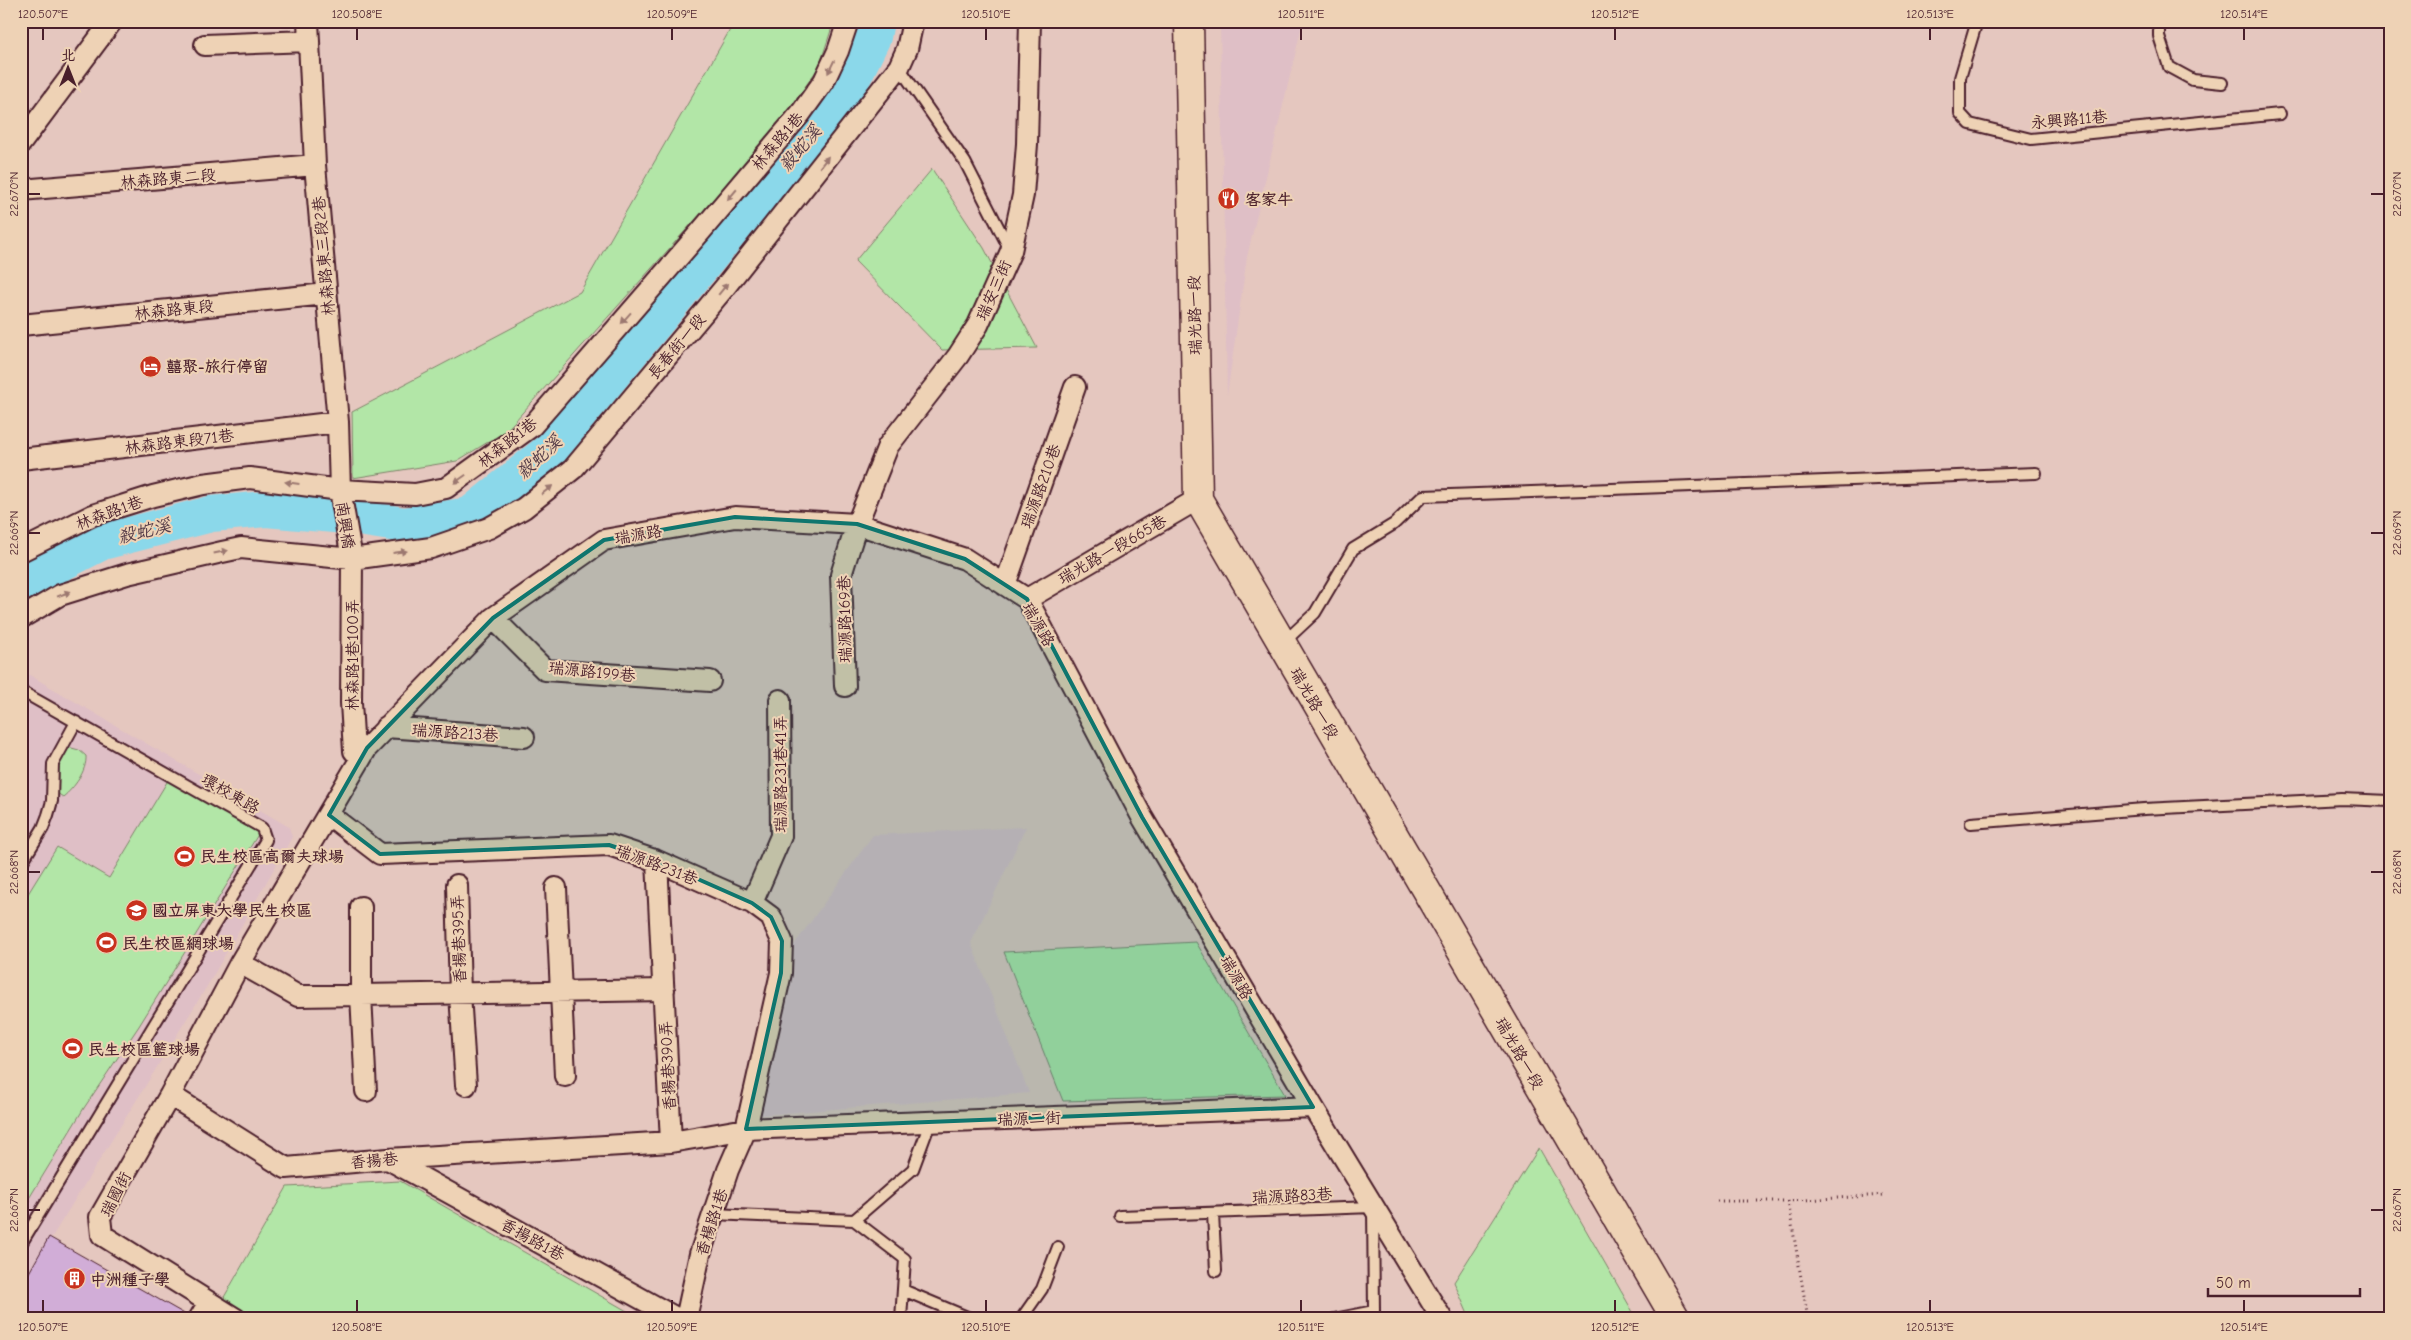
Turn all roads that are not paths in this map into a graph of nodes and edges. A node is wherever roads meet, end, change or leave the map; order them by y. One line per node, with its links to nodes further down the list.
1 (112, 21): 14 (street)
2 (308, 21): 9 (street, 林森路東三段2巷)
3 (848, 21): 24 (street, 林森路1巷, one-way to 24)
4 (913, 21): 11 (street, 長春街一段)
5 (1030, 21): 17 (street, 瑞安三街)
6 (1189, 21): 25 (street, 瑞光路一段)
7 (1977, 21): 13 (lane, 永興路11巷)
8 (2158, 21): 12 (lane)
9 (309, 41): 10 (street); 15 (street, 林森路東三段2巷)
10 (205, 44)
11 (899, 67): 17 (lane); 28 (street, 長春街一段, one-way to 11)
12 (2222, 83)
13 (2280, 114)
14 (21, 143)
15 (315, 165): 16 (street, 林森路東二段); 18 (street, 林森路東三段2巷)
16 (21, 190)
17 (1011, 251): 26 (street, 瑞安三街)
18 (326, 294): 19 (street, 林森路東段); 21 (street, 林森路東三段2巷)
19 (21, 325)
20 (1075, 387): 29 (street, 瑞源路210巷)
21 (338, 422): 22 (street, 林森路東段71巷); 24 (street, 林森路東三段2巷)
22 (21, 459)
23 (2036, 473): 33 (lane)
24 (340, 490): 27 (street, 林森路1巷, one-way to 27); 28 (street, 南興橋)
25 (1198, 499): 30 (street, 瑞光路一段665巷); 33 (street, 瑞光路一段)
26 (857, 524): 29 (street, 瑞源路); 32 (street, 瑞源路); 35 (street, 瑞源路169巷)
27 (21, 551)
28 (352, 559): 31 (street, one-way to 28); 41 (street, 林森路1巷100弄)
29 (1005, 585): 30 (street, 瑞源路)
30 (1027, 599): 60 (street, 瑞源路)
31 (21, 618)
32 (493, 618): 34 (street, 瑞源路199巷); 39 (street, 瑞源路)
33 (1281, 645): 84 (street, 瑞光路一段)
34 (710, 681)
35 (845, 686)
36 (21, 691): 38 (lane, 環校東路)
37 (780, 700): 49 (street, 瑞源路231巷41弄)
38 (76, 722): 46 (lane); 70 (lane, 環校東路)
39 (386, 727): 40 (street, 瑞源路213巷); 43 (street, 瑞源路)
40 (524, 737)
41 (354, 750)
42 (2390, 801): 44 (lane)
43 (329, 815): 45 (street, 瑞源路231巷); 51 (street)
44 (1972, 823)
45 (657, 861): 49 (street, 瑞源路231巷); 52 (street, 香揚巷390弄)
46 (21, 864)
47 (457, 885): 54 (street, 香揚巷395弄)
48 (556, 888): 53 (street)
49 (752, 903): 62 (street, 瑞源路231巷)
50 (361, 908): 55 (street)
51 (240, 963): 55 (street); 59 (street)
52 (664, 990): 53 (street); 63 (street, 香揚巷390弄)
53 (561, 992): 54 (street); 56 (street)
54 (460, 994): 55 (street); 57 (street, 香揚巷395弄)
55 (361, 995): 58 (street)
56 (566, 1076)
57 (466, 1085)
58 (366, 1091)
59 (170, 1095): 64 (street, 香揚巷); 74 (street, 瑞國街)
60 (1313, 1107): 61 (street, 瑞源二街); 65 (street, 瑞源路)
61 (930, 1123): 62 (street, 瑞源二街); 69 (lane)
62 (746, 1129): 63 (street, 香揚巷); 66 (street, 香楊路1巷)
63 (671, 1142): 64 (street, 香揚巷)
64 (388, 1159): 77 (street, 香揚路1巷)
65 (1373, 1207): 67 (lane, 瑞源路83巷); 82 (lane); 83 (street, 瑞源路)
66 (713, 1214): 69 (lane); 78 (street, 香楊路1巷)
67 (1213, 1214): 68 (lane, 瑞源路83巷); 72 (lane)
68 (1120, 1216)
69 (854, 1220): 73 (lane)
70 (21, 1244)
71 (1058, 1247): 81 (lane)
72 (1216, 1271)
73 (903, 1290): 79 (lane); 80 (lane)
74 (209, 1302): 75 (street); 76 (street, 瑞國街)
75 (198, 1319)
76 (236, 1319)
77 (678, 1319)
78 (686, 1319)
79 (901, 1319)
80 (972, 1319)
81 (1022, 1319)
82 (1334, 1319)
83 (1442, 1319)
84 (1676, 1319)

